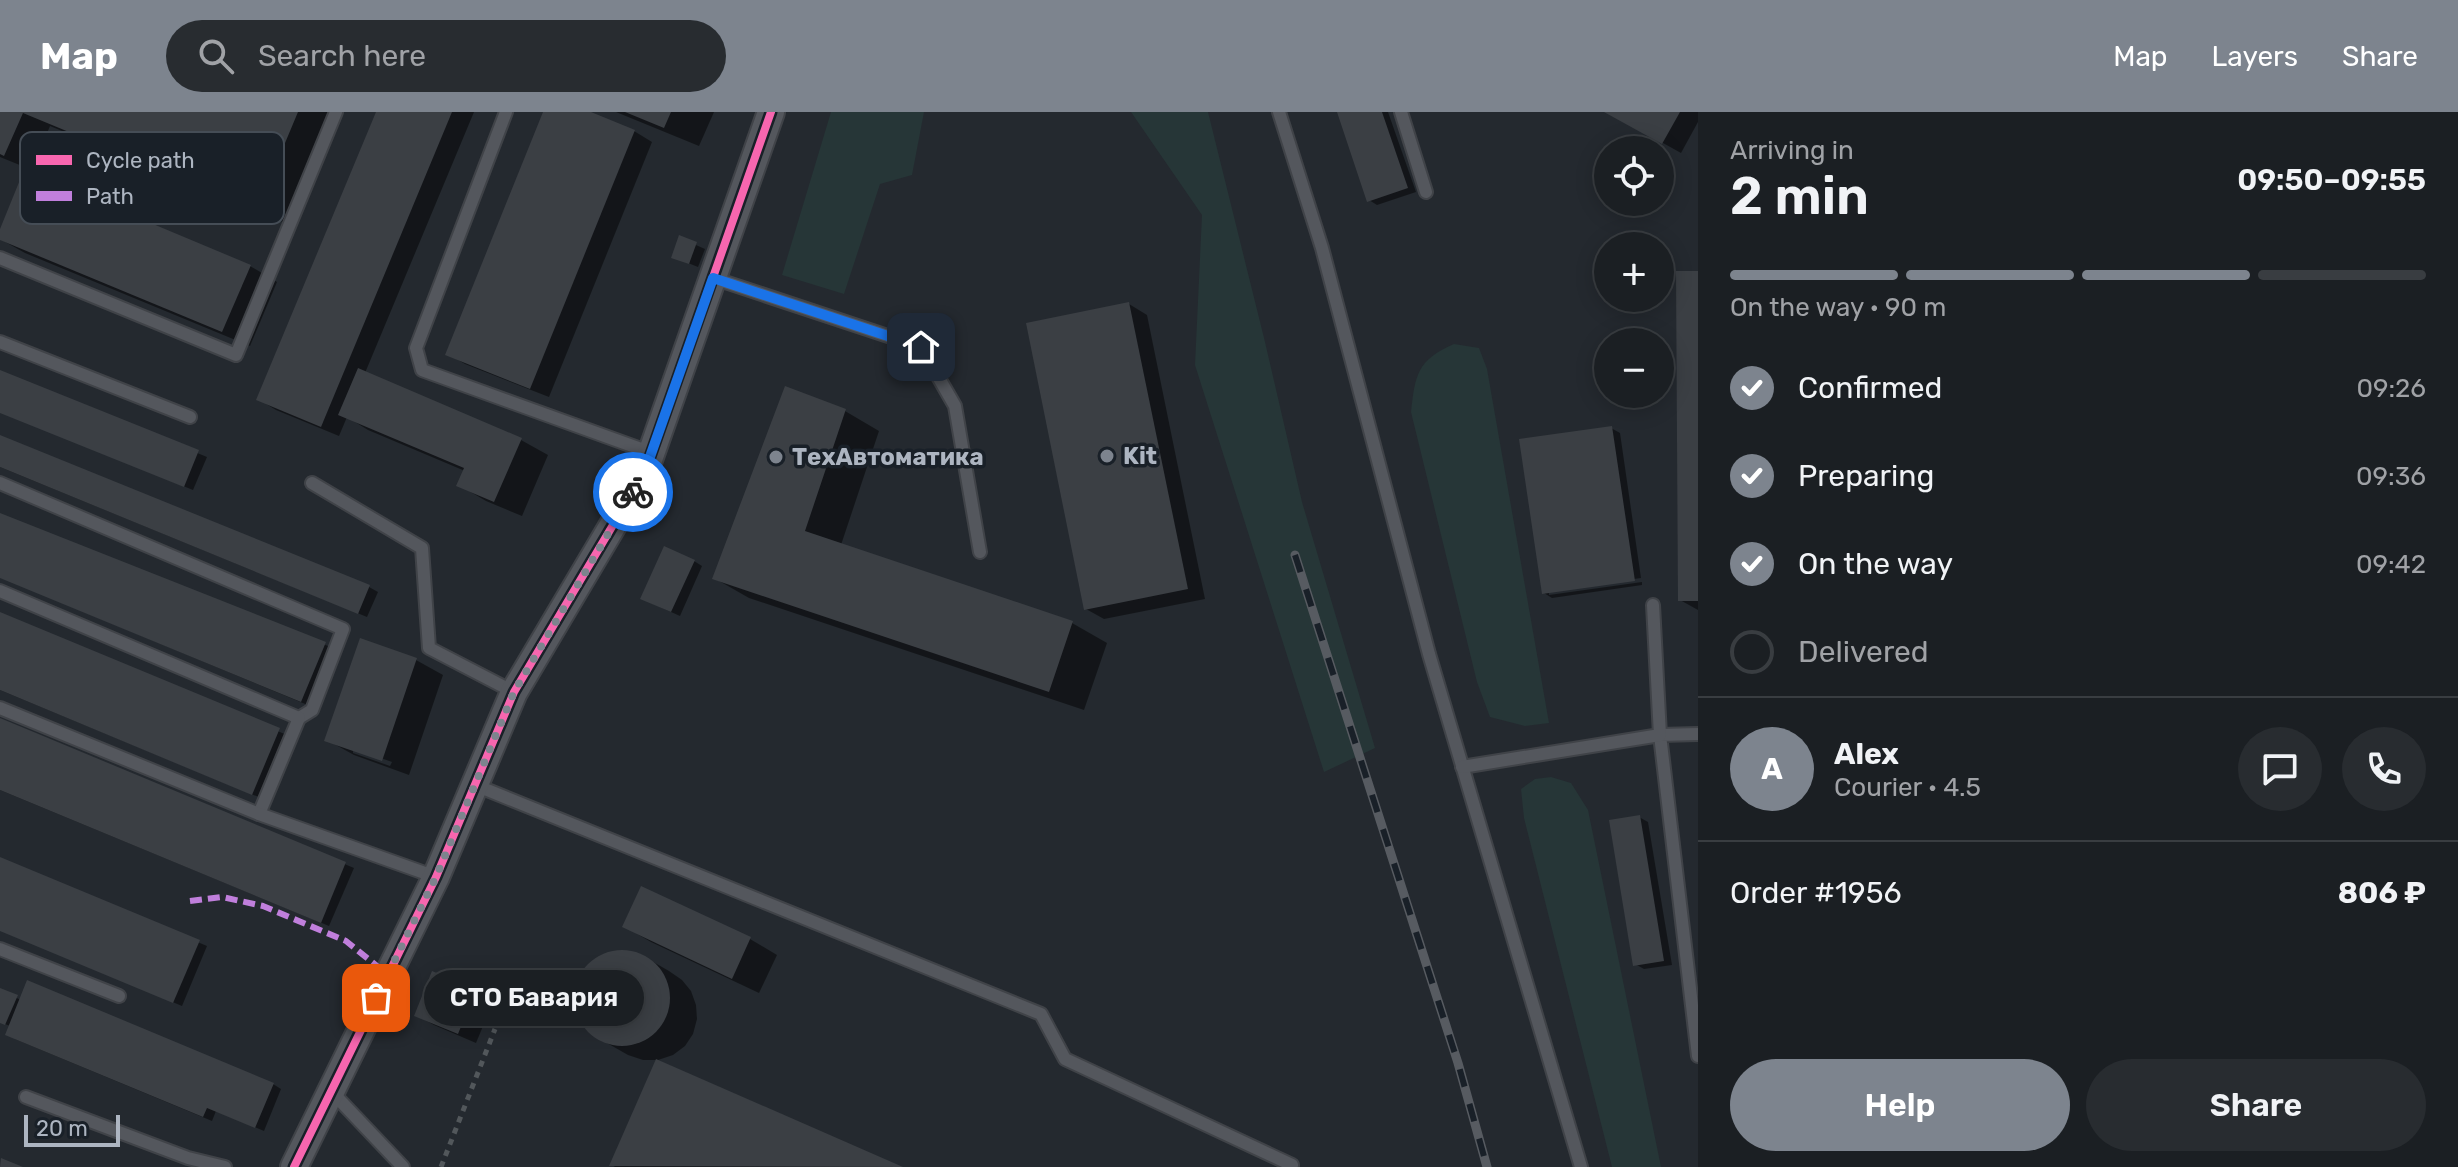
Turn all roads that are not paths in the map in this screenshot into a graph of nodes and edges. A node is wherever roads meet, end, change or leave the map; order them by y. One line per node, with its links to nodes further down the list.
1 (336, 112): 7 (lane)
2 (506, 112): 11 (lane)
3 (771, 112): 8 (street)
4 (1279, 112): 22 (lane)
5 (1401, 112): 6 (lane)
6 (1426, 192)
7 (0, 258)
8 (713, 278): 11 (street); 14 (lane)
9 (0, 342): 10 (lane)
10 (190, 417)
11 (652, 453): 17 (street)
12 (0, 483): 19 (lane)
13 (312, 483): 17 (lane)
14 (980, 552)
15 (0, 591): 19 (lane)
16 (1653, 605): 21 (lane)
17 (514, 692): 23 (street)
18 (0, 708): 24 (lane)
19 (299, 718): 24 (lane)
20 (1698, 734): 21 (lane)
21 (1660, 735): 22 (lane); 28 (lane)
22 (1462, 767): 35 (lane)
23 (475, 785): 25 (street); 34 (lane)
24 (259, 814): 25 (lane)
25 (436, 877): 29 (street)
26 (0, 949): 27 (lane)
27 (119, 996)
28 (1698, 1056)
29 (331, 1091): 32 (street); 33 (lane)
30 (26, 1097): 31 (lane)
31 (225, 1167)
32 (294, 1167)
33 (403, 1167)
34 (1291, 1167)
35 (1581, 1167)

